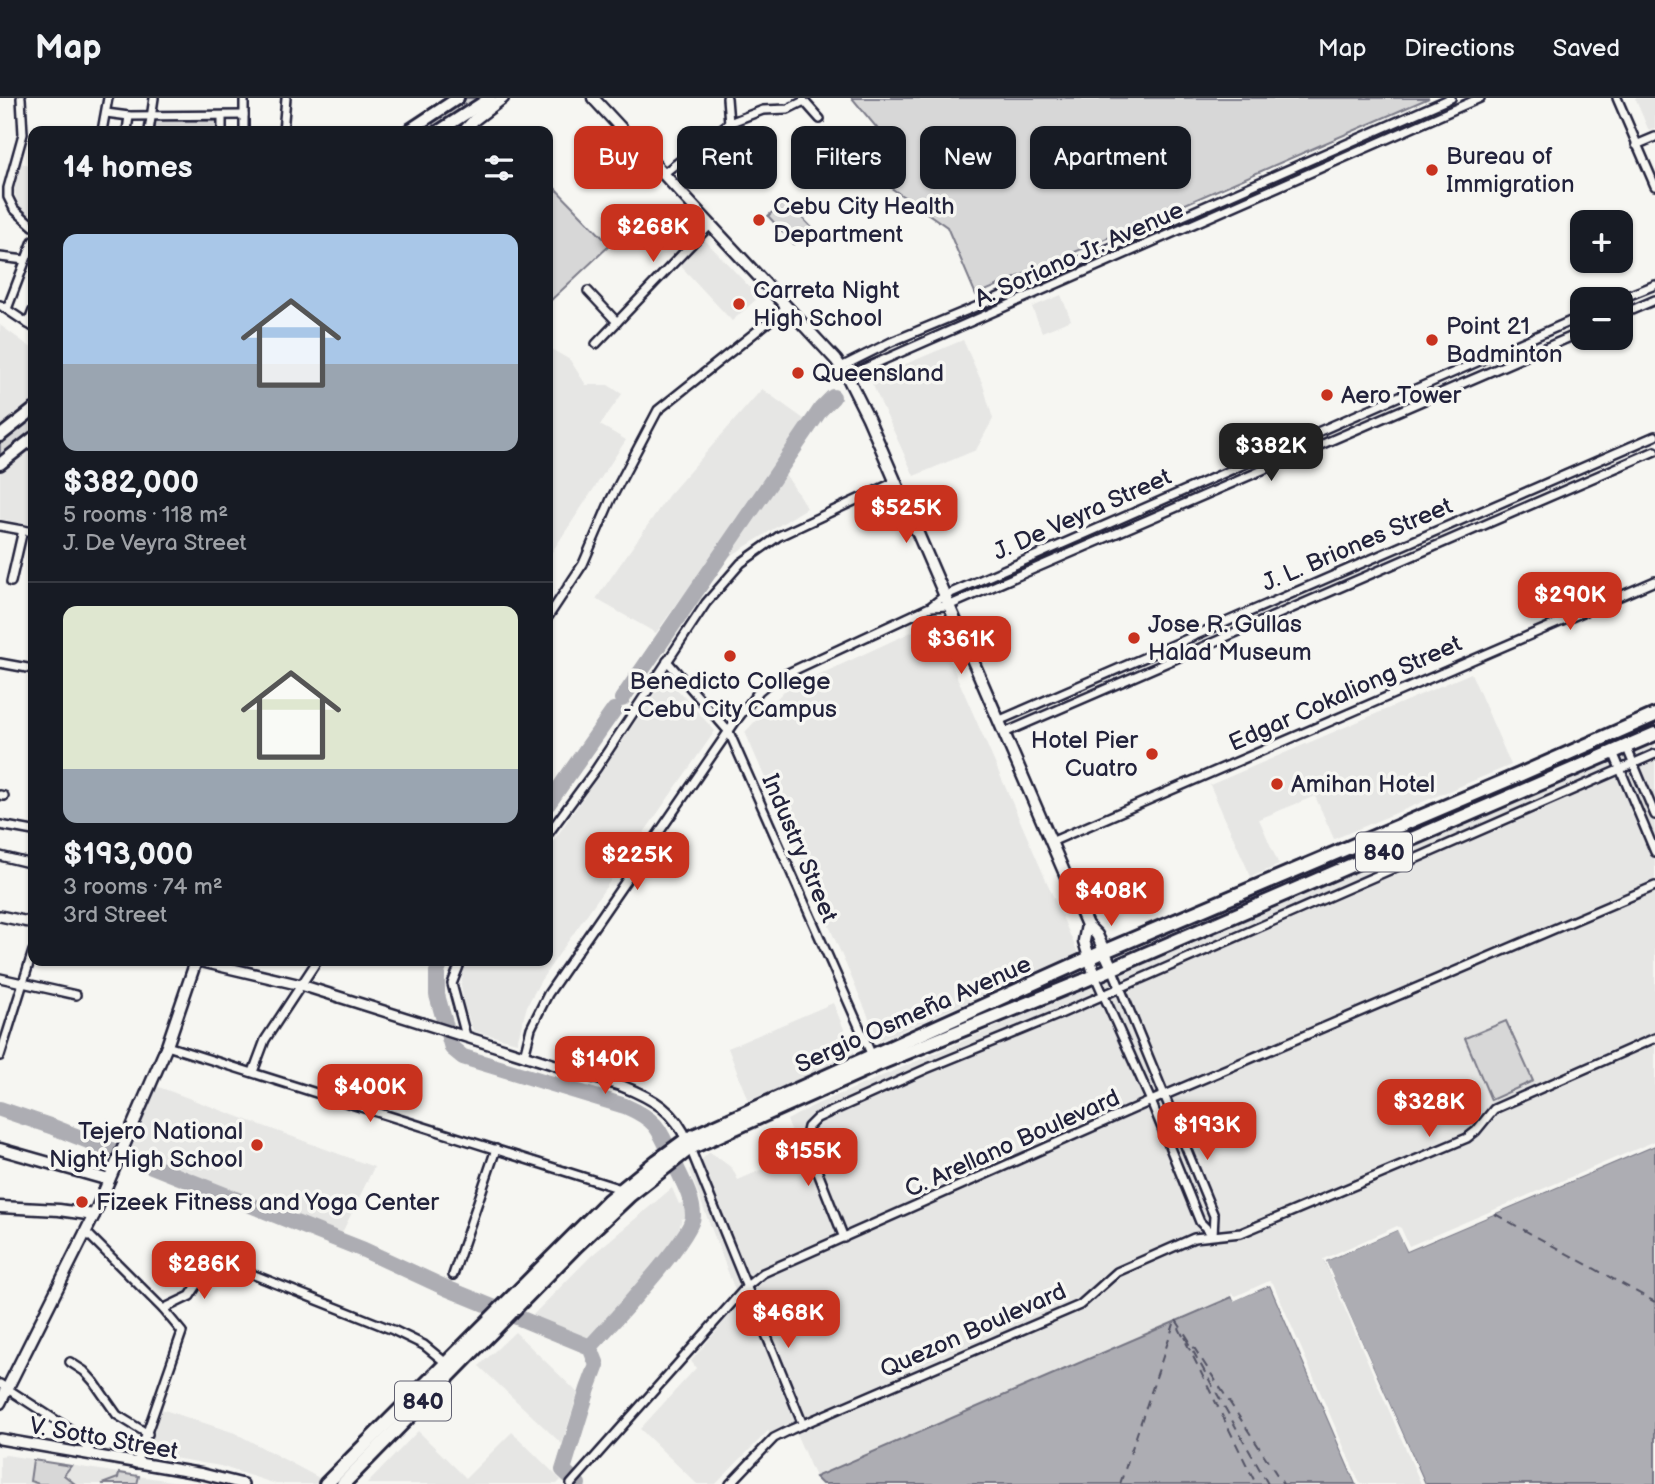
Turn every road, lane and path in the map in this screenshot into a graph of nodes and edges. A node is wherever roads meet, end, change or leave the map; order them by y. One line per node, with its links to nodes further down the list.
1 (22, 98): 36 (street)
2 (108, 98): 14 (street)
3 (154, 98): 15 (street)
4 (244, 98): 16 (street)
5 (286, 98): 26 (street)
6 (458, 98): 27 (main road)
7 (490, 98): 28 (main road)
8 (503, 98): 29 (main road)
9 (593, 98): 30 (main road)
10 (727, 98): 20 (street)
11 (1451, 98): 54 (street, A. Soriano Jr. Avenue)
12 (1480, 98): 54 (street, A. Soriano Jr. Avenue)
13 (1617, 98): 32 (street)
14 (106, 113): 17 (street); 21 (street)
15 (151, 115): 17 (street); 18 (street); 23 (street)
16 (244, 115): 18 (street); 25 (street)
17 (129, 116): 22 (street)
18 (222, 116): 24 (street)
19 (820, 119): 20 (street)
20 (729, 123): 33 (street)
21 (103, 126)
22 (128, 126)
23 (150, 126)
24 (222, 126)
25 (244, 126)
26 (283, 126)
27 (416, 126)
28 (447, 126)
29 (469, 126)
30 (619, 126)
31 (1655, 137): 32 (street)
32 (1636, 145): 34 (street)
33 (663, 174): 38 (main road)
34 (1655, 186)
35 (0, 194): 36 (street)
36 (8, 197): 37 (street)
37 (28, 222)
38 (710, 225): 47 (main road); 50 (street)
39 (28, 253): 41 (street)
40 (0, 257): 41 (street)
41 (25, 260): 46 (street)
42 (1655, 285): 44 (street)
43 (588, 290): 50 (street)
44 (1633, 294)
45 (1655, 300): 48 (street)
46 (3, 307): 51 (street)
47 (787, 307): 54 (main road); 76 (street)
48 (1633, 309)
49 (1570, 321): 64 (street, J. De Veyra Street)
50 (617, 322): 53 (street)
51 (28, 324)
52 (1570, 337): 65 (street, J. De Veyra Street)
53 (596, 344)
54 (844, 371): 62 (main road)
55 (28, 414): 56 (main road)
56 (0, 436)
57 (1655, 436): 61 (street, J. L. Briones Street)
58 (28, 442): 60 (main road)
59 (1655, 451): 63 (street, J. L. Briones Street)
60 (0, 464)
61 (1578, 469): 63 (street); 71 (street, J. L. Briones Street)
62 (895, 482): 72 (main road); 79 (street)
63 (1584, 482): 75 (street, J. L. Briones Street)
64 (1156, 504): 65 (street); 72 (street, J. De Veyra Street)
65 (1160, 516): 73 (street, J. De Veyra Street)
66 (0, 526): 67 (street)
67 (23, 530): 68 (street); 70 (street)
68 (28, 531)
69 (1655, 581): 96 (street, Edgar Cokaliong Street)
70 (11, 582)
71 (1289, 594): 75 (street); 77 (street, J. L. Briones Street)
72 (944, 596): 73 (main road); 74 (street, J. De Veyra Street)
73 (948, 606): 74 (street, J. De Veyra Street); 83 (main road)
74 (930, 607): 84 (street)
75 (1295, 607): 78 (street, J. L. Briones Street)
76 (553, 609)
77 (1176, 643): 78 (street); 83 (street, J. L. Briones Street)
78 (1182, 655): 85 (street, J. L. Briones Street)
79 (667, 661): 84 (street, Industry Street); 94 (street)
80 (0, 663): 81 (street)
81 (28, 668)
82 (1655, 715): 104 (highway, Sergio Osmeña Avenue / 840)
83 (998, 721): 85 (main road)
84 (729, 732): 123 (street); 125 (street, Industry Street)
85 (1003, 733): 96 (main road)
86 (1655, 734): 87 (highway, Sergio Osmeña Avenue / 840)
87 (1626, 746): 88 (highway, Sergio Osmeña Avenue / 840); 90 (street)
88 (1614, 752): 91 (street); 111 (highway, Sergio Osmeña Avenue / 840)
89 (1655, 754): 90 (street)
90 (1634, 763): 91 (street); 92 (street)
91 (1620, 769): 97 (street); 116 (street)
92 (1655, 815)
93 (0, 825): 95 (street)
94 (553, 827)
95 (28, 830)
96 (1051, 842): 103 (main road)
97 (1655, 852)
98 (0, 856): 99 (street)
99 (28, 863)
100 (1655, 886): 127 (street, C. Arellano Boulevard)
101 (0, 916): 102 (street)
102 (28, 922)
103 (1087, 925): 104 (main road); 105 (main road)
104 (1105, 951): 105 (highway, Sergio Osmeña Avenue / 840); 111 (main road)
105 (1089, 959): 112 (main road); 125 (highway, Sergio Osmeña Avenue / 840)
106 (28, 966): 114 (street)
107 (196, 966): 122 (main road)
108 (219, 966): 115 (street)
109 (314, 966): 115 (street)
110 (459, 966): 120 (street)
111 (1112, 968): 112 (highway, Sergio Osmeña Avenue / 840); 116 (street)
112 (1095, 976): 118 (street); 125 (highway, Sergio Osmeña Avenue / 840)
113 (0, 978): 114 (street)
114 (23, 984): 117 (street); 119 (street)
115 (301, 985): 120 (street); 126 (street)
116 (1119, 988): 118 (street); 127 (street)
117 (76, 995)
118 (1104, 995): 128 (street); 139 (street)
119 (3, 1036): 124 (street)
120 (466, 1037): 123 (street)
121 (1655, 1038): 138 (street, Quezon Boulevard)
122 (167, 1046): 126 (street); 133 (main road)
123 (524, 1055): 129 (street)
124 (0, 1056)
125 (874, 1060): 129 (highway, Sergio Osmeña Avenue / 840)
126 (253, 1072): 131 (street)
127 (1164, 1096): 128 (street, C. Arellano Boulevard); 138 (street)
128 (1151, 1101): 138 (street); 139 (street, C. Arellano Boulevard)
129 (683, 1147): 132 (highway, Sergio Osmeña Avenue / 840); 141 (street)
130 (0, 1149): 133 (main road)
131 (496, 1149): 134 (street); 140 (street)
132 (665, 1160): 134 (highway, Sergio Osmeña Avenue / 840); 142 (highway, Sergio Osmeña Avenue / 840)
133 (109, 1180): 136 (main road)
134 (621, 1189): 142 (highway, Sergio Osmeña Avenue / 840)
135 (0, 1207): 136 (main road)
136 (94, 1215): 137 (main road)
137 (86, 1232): 143 (street); 147 (main road)
138 (1213, 1234): 149 (street, Quezon Boulevard)
139 (844, 1238): 141 (street, C. Arellano Boulevard)
140 (453, 1275)
141 (747, 1286): 149 (street); 157 (street, C. Arellano Boulevard)
142 (515, 1300): 144 (highway, Sergio Osmeña Avenue / 840)
143 (163, 1309): 146 (street); 150 (street)
144 (499, 1316): 146 (highway, Sergio Osmeña Avenue / 840); 156 (highway, Sergio Osmeña Avenue / 840)
145 (70, 1362): 150 (street)
146 (446, 1363): 155 (highway, Sergio Osmeña Avenue / 840)
147 (3, 1386): 148 (main road); 152 (street)
148 (0, 1402)
149 (803, 1425): 158 (street, Quezon Boulevard)
150 (148, 1434): 153 (street)
151 (0, 1439): 152 (street, V. Sotto Street)
152 (94, 1456): 153 (street, V. Sotto Street)
153 (136, 1464): 154 (street, V. Sotto Street)
154 (243, 1484)
155 (326, 1484)
156 (343, 1484)
157 (571, 1484)
158 (730, 1484)

